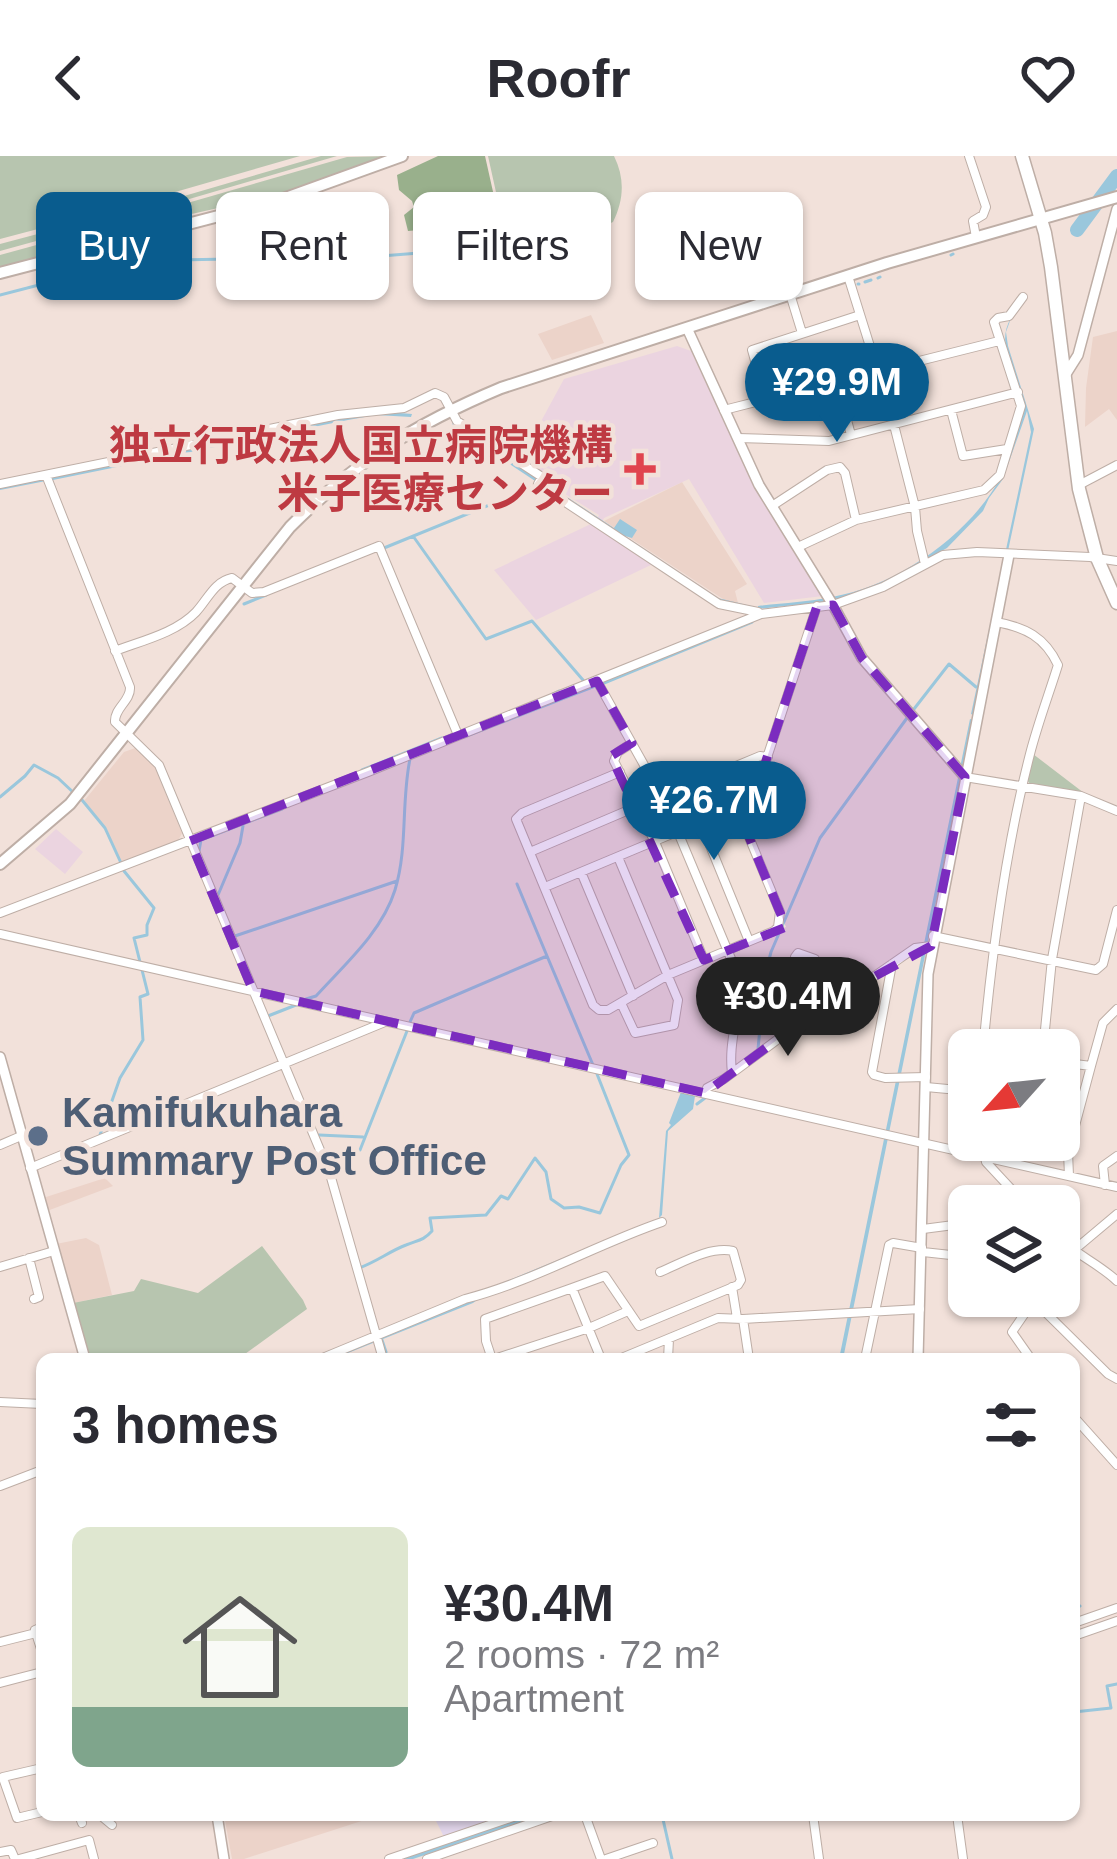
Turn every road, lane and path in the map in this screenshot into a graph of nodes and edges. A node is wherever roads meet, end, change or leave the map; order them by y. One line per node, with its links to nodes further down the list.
1 (403, 156): 8 (main road)
2 (969, 156): 7 (street)
3 (1022, 156): 6 (highway)
4 (1117, 197): 6 (main road)
5 (1117, 209): 19 (street)
6 (1041, 219): 7 (main road); 19 (highway)
7 (976, 237): 9 (main road)
8 (0, 273)
9 (848, 275): 10 (main road); 14 (street)
10 (803, 290)
11 (1023, 297): 17 (street)
12 (772, 300): 15 (main road)
13 (792, 300): 16 (street)
14 (860, 315): 16 (street); 18 (street)
15 (687, 328): 23 (main road); 24 (street)
16 (802, 333): 22 (street)
17 (999, 341): 18 (street); 21 (street)
18 (878, 372): 20 (street)
19 (1066, 374): 33 (highway)
20 (837, 382): 22 (street); 27 (street)
21 (1018, 392): 25 (street); 29 (street)
22 (766, 400): 24 (street)
23 (451, 409): 31 (street); 42 (main road); 46 (street)
24 (724, 410): 28 (street)
25 (951, 410): 26 (street); 29 (street)
26 (894, 425): 27 (street); 35 (street)
27 (851, 435): 28 (street)
28 (737, 438): 34 (street)
29 (1007, 449): 35 (street)
30 (1117, 466): 33 (street)
31 (48, 478): 32 (street); 48 (street)
32 (0, 484)
33 (1079, 485): 39 (highway)
34 (772, 506): 36 (street); 37 (street)
35 (915, 507): 36 (street); 41 (street)
36 (856, 520): 37 (street)
37 (798, 547): 43 (street)
38 (1005, 554): 39 (street); 41 (street); 47 (street)
39 (1097, 558): 40 (street); 44 (highway)
40 (1117, 561)
41 (925, 564): 43 (street)
42 (242, 586): 48 (street); 50 (main road); 51 (street)
43 (831, 600): 45 (street); 55 (street)
44 (1117, 603)
45 (818, 606): 46 (street); 53 (street)
46 (761, 614): 49 (street)
47 (996, 622): 55 (street); 56 (street)
48 (114, 651): 50 (street)
49 (597, 681): 51 (street); 52 (street)
50 (127, 733): 63 (street); 67 (main road)
51 (458, 735): 63 (street)
52 (632, 743): 54 (street); 62 (street)
53 (768, 757): 59 (street); 61 (street)
54 (620, 772): 58 (street); 65 (street)
55 (965, 777): 56 (street); 75 (street)
56 (1022, 787): 57 (street); 76 (street)
57 (1081, 796): 60 (street); 78 (street)
58 (638, 806): 64 (street); 65 (street)
59 (737, 808): 61 (street); 74 (street)
60 (1117, 811)
61 (700, 823): 62 (street); 74 (street)
62 (678, 832): 64 (street); 77 (street)
63 (190, 841): 71 (street); 82 (street)
64 (655, 842): 66 (street); 79 (street)
65 (530, 852): 69 (street)
66 (618, 857): 68 (street); 81 (street)
67 (0, 864)
68 (581, 872): 69 (street); 83 (street)
69 (544, 887): 84 (street)
70 (1117, 910): 72 (street)
71 (0, 914)
72 (1114, 929): 78 (street)
73 (0, 934): 82 (street)
74 (749, 941): 77 (street)
75 (929, 942): 76 (street); 80 (street); 96 (street)
76 (993, 948): 78 (street); 88 (street)
77 (728, 950): 79 (street); 95 (street)
78 (1052, 959): 89 (street)
79 (704, 960): 81 (street)
80 (892, 964): 85 (street); 96 (street)
81 (668, 975): 83 (street); 84 (street)
82 (254, 991): 87 (street); 92 (street)
83 (633, 996): 84 (street)
84 (621, 1003)
85 (819, 1009): 90 (street); 90 (street)
86 (1117, 1009): 94 (street)
87 (387, 1022): 92 (street); 98 (street)
88 (985, 1029)
89 (1045, 1029)
90 (787, 1033): 95 (street)
91 (0, 1058): 99 (street)
92 (284, 1065): 106 (street); 134 (street)
93 (1080, 1065): 94 (street)
94 (1091, 1066): 107 (street)
95 (732, 1073): 98 (street)
96 (926, 1082): 97 (street); 100 (street)
97 (948, 1087)
98 (705, 1093): 100 (street)
99 (21, 1136): 101 (street); 106 (street)
100 (923, 1142): 102 (street); 114 (street)
101 (0, 1145)
102 (948, 1148)
103 (1117, 1156): 109 (street)
104 (986, 1161): 108 (street)
105 (1006, 1161): 107 (street)
106 (30, 1168): 117 (street)
107 (1069, 1176): 109 (street)
108 (1007, 1185)
109 (1105, 1185): 110 (street)
110 (1117, 1187)
111 (1117, 1214): 115 (street)
112 (662, 1222): 134 (street)
113 (948, 1225): 114 (street)
114 (922, 1229): 116 (street)
115 (1080, 1245)
116 (922, 1250): 118 (street); 127 (street); 129 (street)
117 (54, 1251): 120 (street); 137 (street)
118 (948, 1254)
119 (1080, 1255): 123 (street)
120 (29, 1258): 121 (street); 126 (street)
121 (0, 1267)
122 (660, 1272): 124 (street)
123 (1116, 1279)
124 (732, 1287): 128 (street); 132 (street)
125 (572, 1288): 128 (street); 133 (street); 140 (street)
126 (34, 1299)
127 (920, 1309): 129 (street); 148 (street)
128 (628, 1311): 133 (street)
129 (873, 1311): 132 (street); 147 (street)
130 (1021, 1317): 149 (street)
131 (1052, 1317): 150 (street)
132 (740, 1318): 135 (street); 146 (street)
133 (589, 1328): 136 (street); 143 (street)
134 (377, 1338): 138 (street); 139 (street)
135 (669, 1339): 144 (street); 145 (street)
136 (534, 1346): 141 (street); 142 (street)
137 (83, 1353)
138 (336, 1353)
139 (381, 1353)
140 (491, 1353)
141 (512, 1353)
142 (537, 1353)
143 (599, 1353)
144 (634, 1353)
145 (668, 1353)
146 (748, 1353)
147 (866, 1353)
148 (918, 1353)
149 (1027, 1353)
150 (1117, 1379)
151 (0, 1402): 152 (street)
152 (36, 1405)
153 (1080, 1423): 154 (street)
154 (1115, 1458)
155 (36, 1472): 156 (street)
156 (0, 1486)
157 (1117, 1608): 158 (street)
158 (1080, 1621)
159 (1117, 1621): 161 (street)
160 (36, 1631): 162 (street)
161 (1080, 1634)
162 (0, 1642)
163 (36, 1674): 164 (street)
164 (0, 1683)
165 (36, 1769): 166 (street)
166 (1, 1778): 167 (street)
167 (36, 1813)
168 (107, 1821): 175 (street)
169 (218, 1821): 180 (street)
170 (501, 1821): 181 (street)
171 (538, 1821): 182 (street)
172 (587, 1821): 183 (street)
173 (814, 1821): 184 (street)
174 (958, 1821): 185 (street)
175 (112, 1825)
176 (653, 1843): 183 (street)
177 (0, 1852): 178 (street)
178 (17, 1859): 179 (street)
179 (94, 1859)
180 (224, 1859)
181 (389, 1859)
182 (427, 1859)
183 (603, 1859)
184 (819, 1859)
185 (963, 1859)

